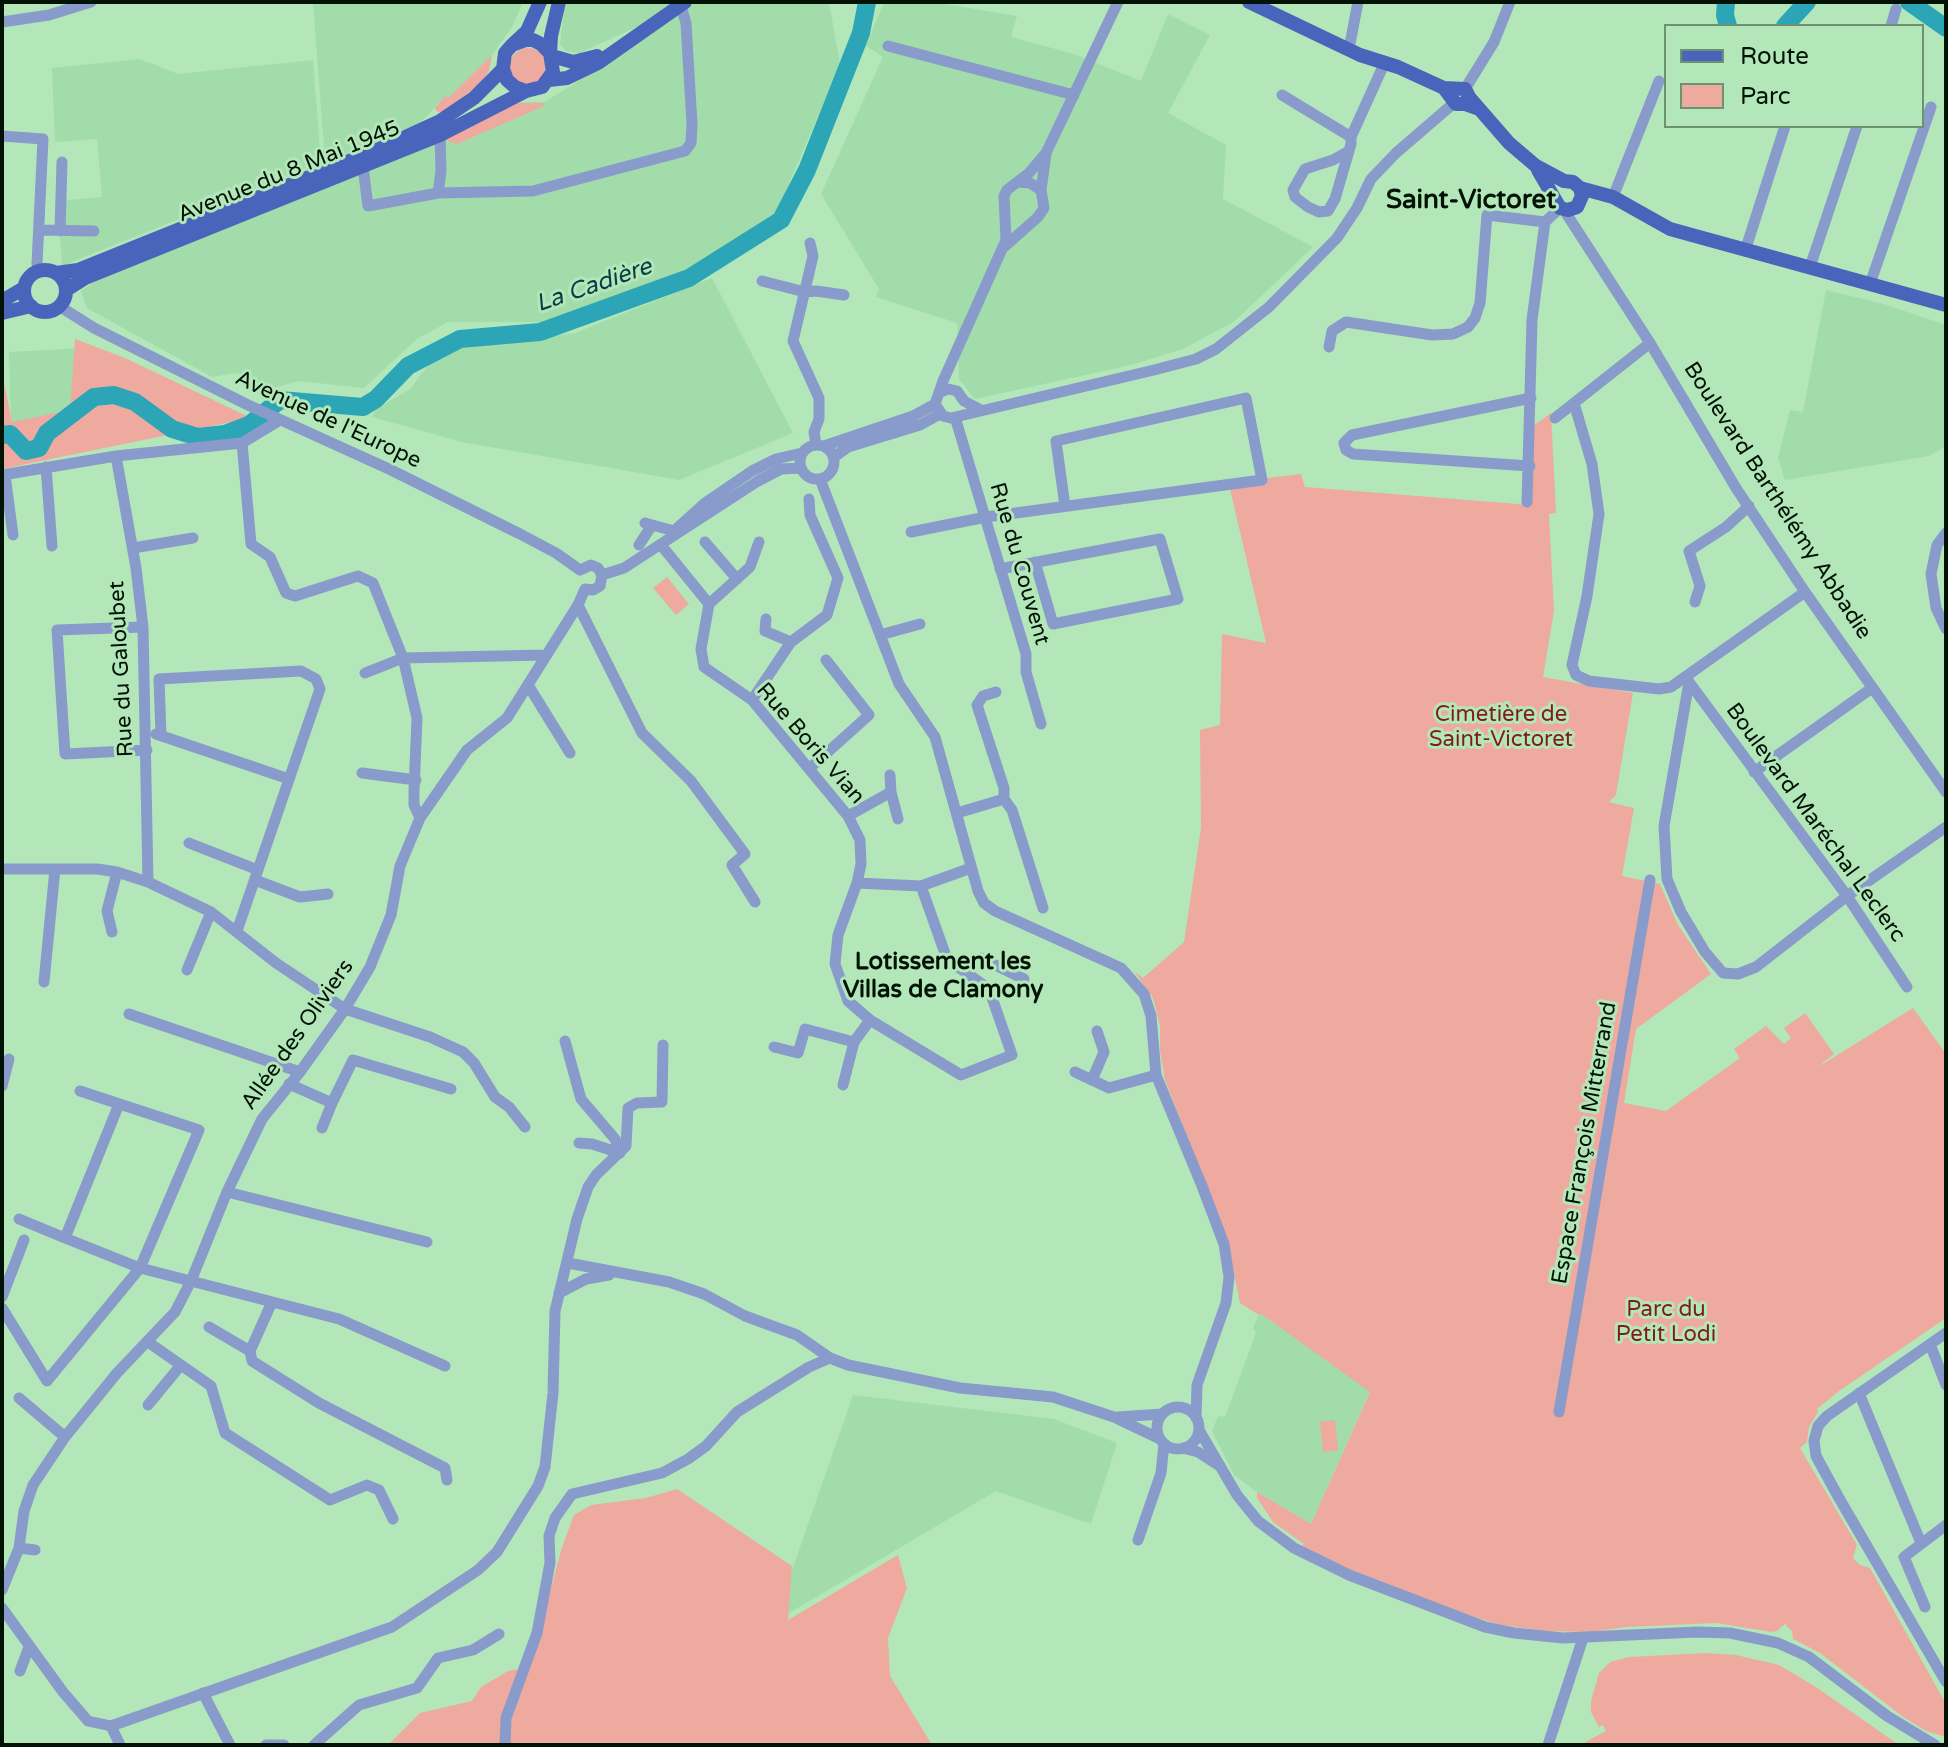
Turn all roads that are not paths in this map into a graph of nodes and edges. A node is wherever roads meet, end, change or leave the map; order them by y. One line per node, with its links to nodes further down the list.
1 (91, 2): 11 (street)
2 (540, 2): 14 (main road)
3 (559, 2): 17 (main road)
4 (1118, 2): 23 (street)
5 (1249, 2): 9 (main road)
6 (1358, 2): 16 (street)
7 (1510, 2): 25 (street)
8 (683, 4): 13 (main road); 42 (street)
9 (1267, 6): 16 (main road)
10 (1896, 9): 12 (street)
11 (2, 22)
12 (1892, 24)
13 (646, 29): 17 (main road); 20 (main road)
14 (512, 45): 17 (main road); 19 (main road)
15 (888, 46): 23 (street)
16 (1349, 49): 18 (main road)
17 (551, 54): 20 (main road)
18 (1385, 62): 25 (main road); 33 (street)
19 (503, 69): 22 (main road); 57 (main road, Avenue du 8 Mai 1945)
20 (549, 80): 22 (main road)
21 (1656, 82): 44 (street)
22 (526, 91): 31 (main road, Avenue du 8 Mai 1945)
23 (1074, 95): 35 (street)
24 (1282, 95): 33 (street)
25 (1460, 97): 37 (main road); 75 (street)
26 (1931, 107): 27 (street)
27 (1924, 127)
28 (1784, 128): 54 (street)
29 (1856, 128): 55 (street)
30 (1924, 128): 59 (street)
31 (440, 135): 38 (main road, Avenue du 8 Mai 1945); 42 (street)
32 (2, 136): 49 (street)
33 (1351, 137): 34 (street)
34 (1349, 151): 34 (street)
35 (1046, 153): 40 (street); 41 (street)
36 (62, 162): 50 (street)
37 (1536, 166): 39 (main road); 43 (main road)
38 (363, 167): 42 (street); 61 (main road, Avenue du 8 Mai 1945)
39 (1564, 181): 43 (main road); 45 (main road)
40 (1018, 182): 41 (street); 46 (street)
41 (1041, 190): 47 (street)
42 (438, 193)
43 (1553, 194): 45 (main road)
44 (1608, 196): 45 (main road); 54 (main road)
45 (1572, 203): 48 (street); 69 (street, Boulevard Barthélémy Abbadie)
46 (1004, 209): 47 (street); 53 (street)
47 (1033, 221): 53 (street)
48 (1545, 222): 70 (street); 71 (street)
49 (39, 230): 50 (street); 56 (street)
50 (60, 231): 51 (street)
51 (94, 231)
52 (810, 243): 62 (street)
53 (1003, 249): 72 (street)
54 (1745, 251): 55 (main road)
55 (1810, 267): 59 (main road)
56 (39, 271): 57 (main road); 60 (main road)
57 (56, 273): 61 (main road)
58 (762, 281): 62 (street)
59 (1870, 284): 65 (main road)
60 (24, 288): 64 (main road); 66 (main road)
61 (66, 290): 67 (main road)
62 (805, 292): 63 (street); 80 (street)
63 (844, 295)
64 (2, 301)
65 (1946, 305)
66 (31, 306): 67 (main road); 68 (main road)
67 (59, 306): 77 (street, Avenue de l'Europe)
68 (2, 313)
69 (1650, 343): 74 (street); 92 (street, Boulevard Barthélémy Abbadie)
70 (1329, 347)
71 (1531, 398): 84 (street); 84 (street)
72 (942, 400): 73 (street); 76 (street); 80 (street); 83 (street)
73 (964, 401): 75 (street); 76 (street)
74 (1574, 403): 78 (street); 125 (street)
75 (981, 410): 76 (street)
76 (957, 416): 93 (street, Rue du Couvent)
77 (277, 418): 79 (street); 107 (street, Avenue de l'Europe)
78 (1555, 418)
79 (242, 443): 82 (street); 122 (street)
80 (820, 445): 81 (street); 83 (street)
81 (802, 453): 86 (street); 94 (street)
82 (116, 456): 85 (street); 104 (street, Rue du Galoubet)
83 (834, 457): 88 (street)
84 (1530, 466): 90 (street)
85 (46, 467): 87 (street); 102 (street)
86 (801, 468): 88 (street); 101 (street)
87 (4, 475): 97 (street)
88 (820, 479): 119 (street)
89 (809, 499): 120 (street)
90 (1527, 502)
91 (1065, 506): 91 (street); 93 (street)
92 (1749, 506): 111 (street, Boulevard Barthélémy Abbadie); 112 (street)
93 (986, 517): 95 (street); 106 (street, Rue du Couvent)
94 (674, 531): 101 (street); 103 (street)
95 (911, 532)
96 (1946, 533): 118 (street)
97 (13, 535)
98 (193, 538): 104 (street)
99 (705, 542): 109 (street)
100 (759, 542): 109 (street)
101 (661, 545): 103 (street); 113 (street)
102 (52, 546)
103 (640, 547): 108 (street)
104 (133, 548): 117 (street, Rue du Galoubet)
105 (1035, 562): 105 (street); 106 (street)
106 (1000, 569): 130 (street, Rue du Couvent)
107 (580, 570): 108 (street); 110 (street)
108 (602, 575): 110 (street)
109 (737, 579): 113 (street)
110 (585, 589): 114 (street, Allée des Oliviers)
111 (1805, 592): 125 (street); 127 (street, Boulevard Barthélémy Abbadie)
112 (1695, 602)
113 (709, 604): 129 (street, Rue Boris Vian)
114 (578, 605): 121 (street, Allée des Oliviers); 162 (street)
115 (766, 619): 120 (street)
116 (920, 624): 119 (street)
117 (143, 627): 131 (street, Rue du Galoubet); 133 (street)
118 (1946, 629)
119 (880, 635): 145 (street)
120 (791, 642): 129 (street)
121 (546, 655): 122 (street); 126 (street, Allée des Oliviers)
122 (403, 658): 124 (street); 140 (street)
123 (826, 660): 135 (street)
124 (365, 673)
125 (1687, 680): 136 (street, Boulevard Maréchal Leclerc); 161 (street)
126 (528, 685): 134 (street); 143 (street, Allée des Oliviers)
127 (1872, 688): 136 (street); 142 (street, Boulevard Barthélémy Abbadie)
128 (996, 692): 144 (street)
129 (752, 700): 135 (street, Rue Boris Vian)
130 (1041, 724)
131 (147, 734): 132 (street); 133 (street, Rue du Galoubet)
132 (161, 735): 139 (street); 139 (street)
133 (147, 750): 157 (street, Rue du Galoubet)
134 (570, 753)
135 (810, 768): 146 (street, Rue Boris Vian)
136 (1754, 772): 161 (street, Boulevard Maréchal Leclerc)
137 (362, 773): 140 (street)
138 (890, 775): 141 (street)
139 (289, 779): 155 (street)
140 (416, 780): 143 (street); 147 (street)
141 (891, 792): 146 (street); 148 (street)
142 (1946, 792)
143 (436, 795): 147 (street, Allée des Oliviers)
144 (1004, 799): 145 (street); 163 (street)
145 (957, 813): 151 (street)
146 (848, 816): 158 (street, Rue Boris Vian)
147 (420, 818): 172 (street, Allée des Oliviers)
148 (898, 819)
149 (1946, 827): 161 (street)
150 (189, 843): 155 (street)
151 (971, 868): 159 (street); 182 (street)
152 (2, 869): 153 (street)
153 (55, 869): 154 (street); 170 (street)
154 (117, 872): 157 (street); 166 (street)
155 (256, 875): 160 (street); 165 (street)
156 (1650, 880): 222 (street, Espace François Mitterrand)
157 (148, 882): 164 (street)
158 (857, 883): 159 (street); 174 (street, Rue Boris Vian)
159 (921, 886): 167 (street)
160 (328, 894)
161 (1847, 896): 171 (street, Boulevard Maréchal Leclerc)
162 (755, 902)
163 (1043, 908)
164 (211, 912): 165 (street); 168 (street)
165 (237, 931): 172 (street)
166 (112, 932)
167 (959, 968): 169 (street); 174 (street, Rue Boris Vian)
168 (187, 970)
169 (1024, 979)
170 (44, 982)
171 (1907, 987)
172 (345, 1009): 183 (street, Allée des Oliviers); 191 (street)
173 (127, 1016): 183 (street)
174 (870, 1020): 177 (street)
175 (1097, 1031): 184 (street)
176 (565, 1041): 194 (street)
177 (854, 1042): 179 (street); 185 (street)
178 (663, 1045): 194 (street)
179 (774, 1047)
180 (9, 1059): 186 (street)
181 (1075, 1072): 184 (street)
182 (1156, 1075): 184 (street); 216 (street)
183 (295, 1078): 189 (street); 195 (street, Allée des Oliviers)
184 (1092, 1080)
185 (843, 1085)
186 (2, 1086)
187 (451, 1089): 189 (street)
188 (80, 1091): 190 (street)
189 (332, 1103): 192 (street)
190 (119, 1104): 197 (street); 201 (street)
191 (525, 1127)
192 (322, 1128)
193 (579, 1143): 194 (street)
194 (620, 1153): 200 (street)
195 (227, 1192): 199 (street); 203 (street, Allée des Oliviers)
196 (19, 1219): 197 (street)
197 (65, 1238): 201 (street)
198 (24, 1240): 205 (street)
199 (427, 1242)
200 (568, 1263): 202 (street); 204 (street)
201 (140, 1268): 203 (street); 207 (street)
202 (619, 1273): 204 (street); 213 (street)
203 (191, 1281): 206 (street); 210 (street, Allée des Oliviers)
204 (558, 1294): 246 (street)
205 (2, 1297)
206 (272, 1302): 212 (street); 215 (street)
207 (2, 1308)
208 (209, 1327): 212 (street)
209 (1946, 1333): 211 (street)
210 (148, 1342): 214 (street); 226 (street, Allée des Oliviers)
211 (1930, 1344): 217 (street); 218 (street)
212 (250, 1351): 231 (street)
213 (830, 1358): 224 (street); 255 (street)
214 (181, 1365): 220 (street); 232 (street)
215 (445, 1366)
216 (1197, 1385): 221 (street); 225 (street)
217 (1946, 1385)
218 (1859, 1393): 235 (street); 245 (street)
219 (19, 1398): 226 (street)
220 (148, 1405)
221 (1180, 1407): 223 (street); 225 (street)
222 (1559, 1412)
223 (1162, 1414): 224 (street); 227 (street)
224 (1114, 1417): 227 (street)
225 (1198, 1424): 228 (street); 229 (street)
226 (65, 1437): 236 (street, Allée des Oliviers)
227 (1162, 1442): 228 (street); 230 (street)
228 (1180, 1449): 229 (street); 230 (street)
229 (1224, 1471): 242 (street)
230 (1161, 1473): 234 (street)
231 (447, 1480)
232 (393, 1519)
233 (1946, 1525): 235 (street)
234 (1138, 1540)
235 (1921, 1543): 239 (street)
236 (19, 1548): 237 (street); 238 (street, Allée des Oliviers)
237 (35, 1550)
238 (2, 1590)
239 (1925, 1607)
240 (2, 1608): 243 (street)
241 (499, 1634): 254 (street)
242 (1583, 1638): 248 (street); 256 (street)
243 (29, 1647): 244 (street); 247 (street)
244 (20, 1671)
245 (1946, 1682)
246 (203, 1693): 247 (street); 251 (street)
247 (111, 1726): 250 (street)
248 (1933, 1743): 249 (street)
249 (1946, 1744)
250 (120, 1745)
251 (230, 1745)
252 (266, 1745): 253 (street)
253 (284, 1745)
254 (314, 1745)
255 (505, 1745)
256 (1548, 1745)

